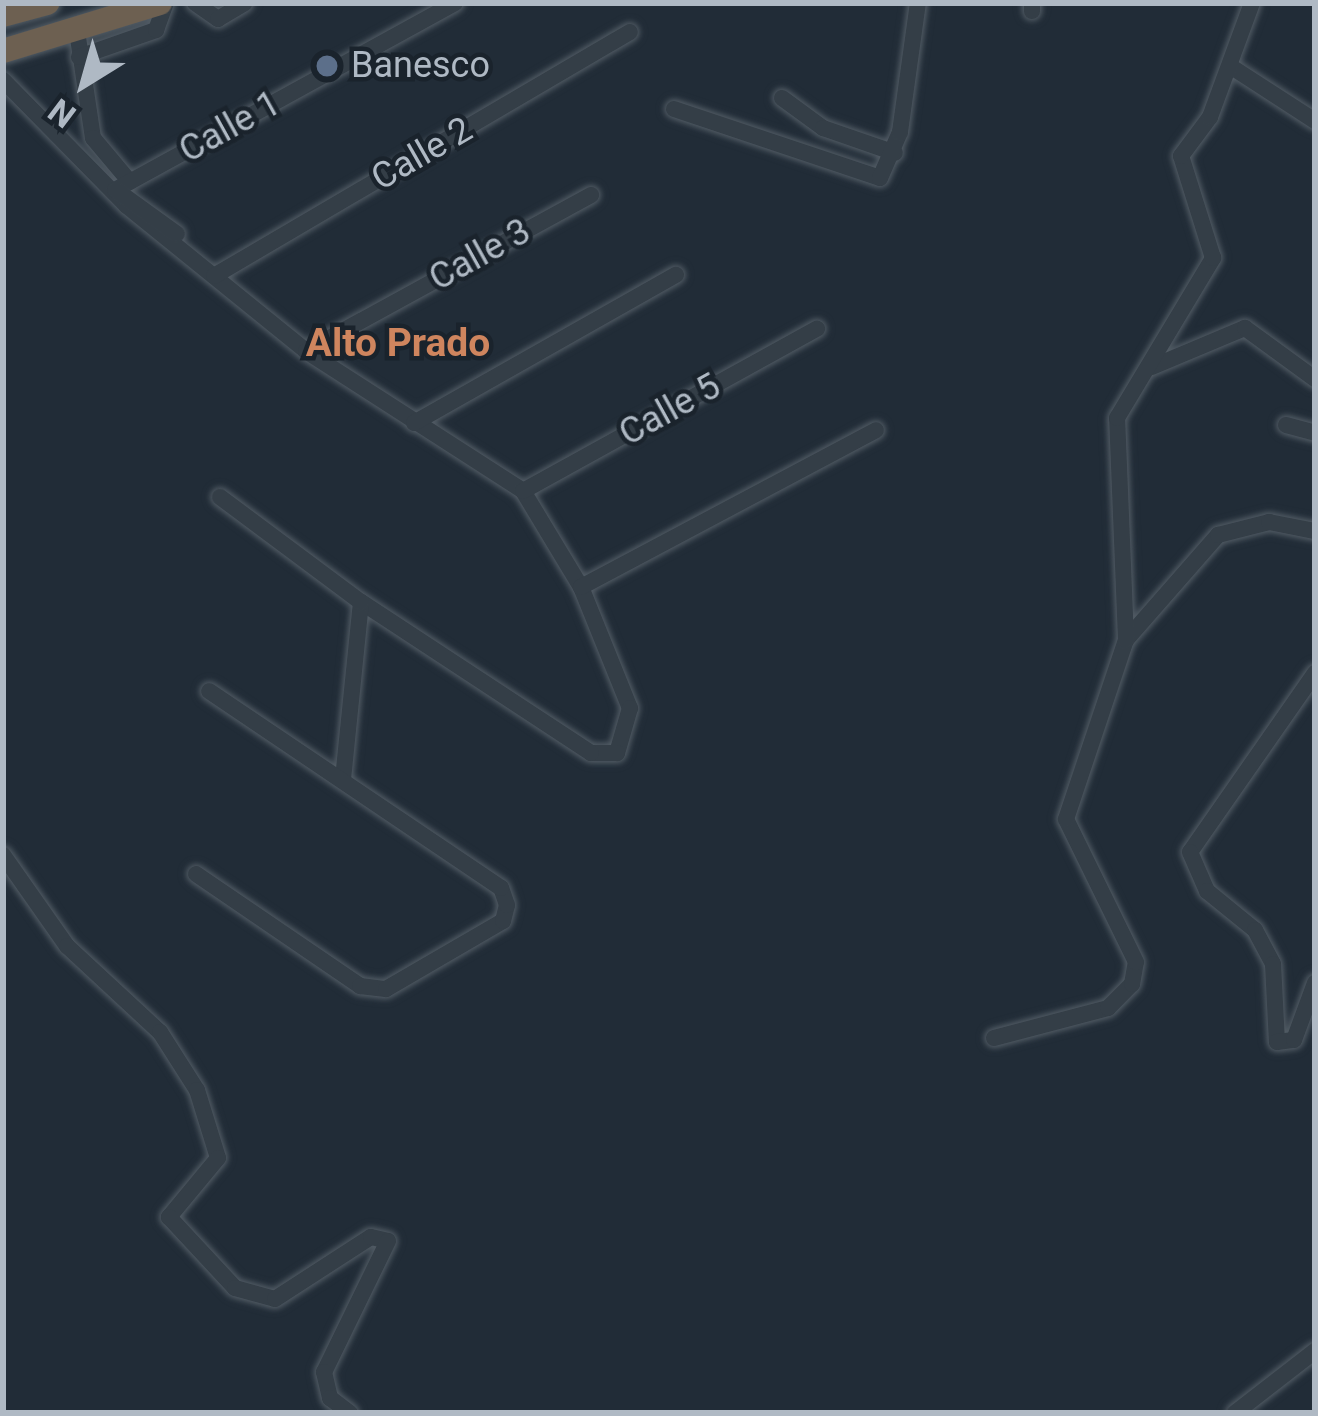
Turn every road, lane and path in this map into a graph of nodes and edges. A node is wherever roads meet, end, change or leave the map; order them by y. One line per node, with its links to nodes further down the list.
1 (46, 3): 8 (highway)
2 (163, 3): 10 (highway)
3 (195, 3): 4 (street)
4 (245, 3)
5 (455, 3): 18 (street, Calle 1)
6 (918, 3): 17 (street)
7 (1252, 3): 12 (street)
8 (3, 15)
9 (630, 32): 21 (street, Calle 2)
10 (78, 44): 11 (highway); 18 (street)
11 (3, 51)
12 (1230, 66): 16 (street); 24 (street)
13 (3, 80): 18 (street)
14 (782, 98): 17 (street)
15 (674, 109): 17 (street)
16 (1315, 122)
17 (895, 153)
18 (123, 186): 21 (street)
19 (592, 195): 23 (street, Calle 3)
20 (676, 275): 26 (street)
21 (214, 276): 23 (street)
22 (817, 328): 30 (street, Calle 5)
23 (306, 351): 26 (street)
24 (1152, 367): 25 (street); 35 (street)
25 (1315, 379)
26 (414, 423): 30 (street)
27 (1286, 424): 29 (street)
28 (877, 430): 33 (street)
29 (1315, 434)
30 (524, 491): 33 (street)
31 (220, 497): 34 (street)
32 (1315, 531): 35 (street)
33 (581, 587): 34 (street)
34 (361, 602): 38 (street)
35 (1126, 640): 42 (street)
36 (1315, 673): 41 (street)
37 (209, 691): 38 (street)
38 (343, 779): 40 (street)
39 (3, 855): 44 (street)
40 (196, 874)
41 (1315, 983)
42 (994, 1038)
43 (1315, 1351): 45 (street)
44 (350, 1413)
45 (1235, 1413)

